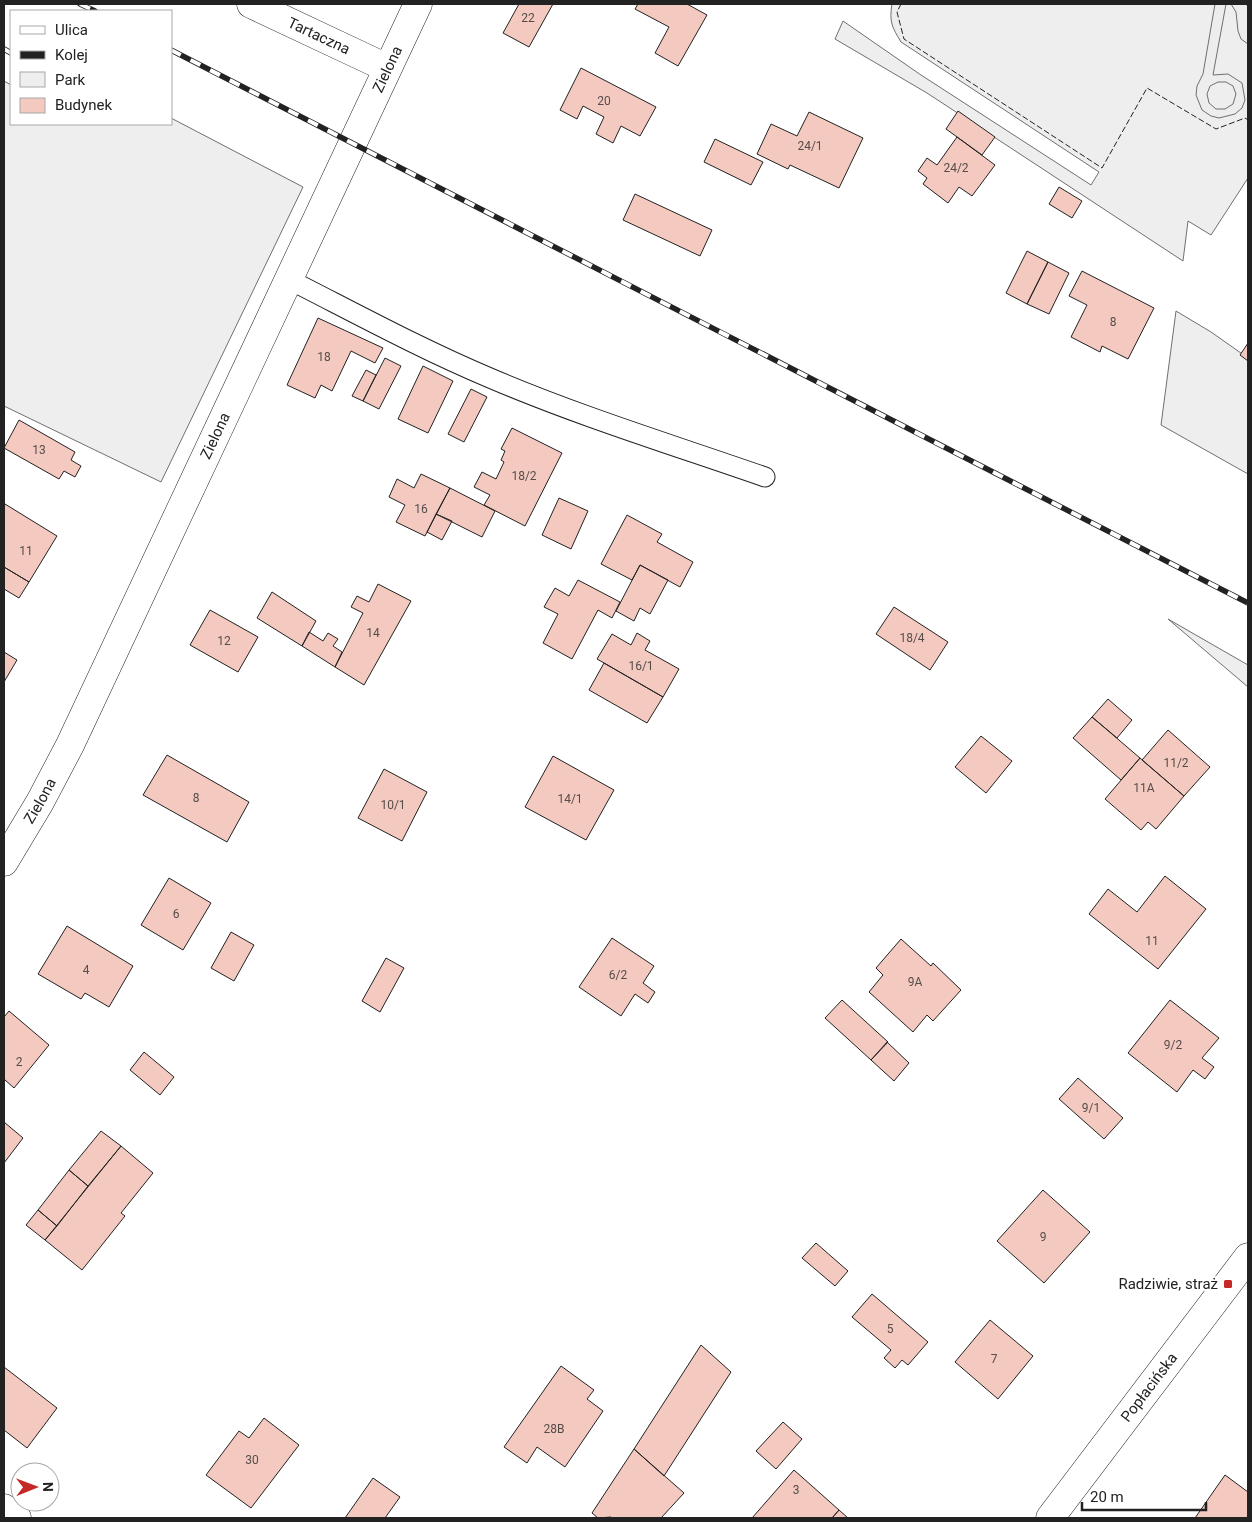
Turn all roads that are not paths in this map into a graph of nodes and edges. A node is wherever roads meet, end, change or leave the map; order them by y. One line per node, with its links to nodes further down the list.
1 (251, 4): 3 (street, Tartaczna)
2 (418, 4): 3 (street, Zielona)
3 (387, 68): 4 (street, Zielona)
4 (288, 279): 5 (lane); 6 (street, Zielona)
5 (765, 477)
6 (4, 862)
7 (1248, 1257): 10 (street, Popłacińska)
8 (4, 1508): 9 (street)
9 (17, 1518)
10 (1050, 1518)

